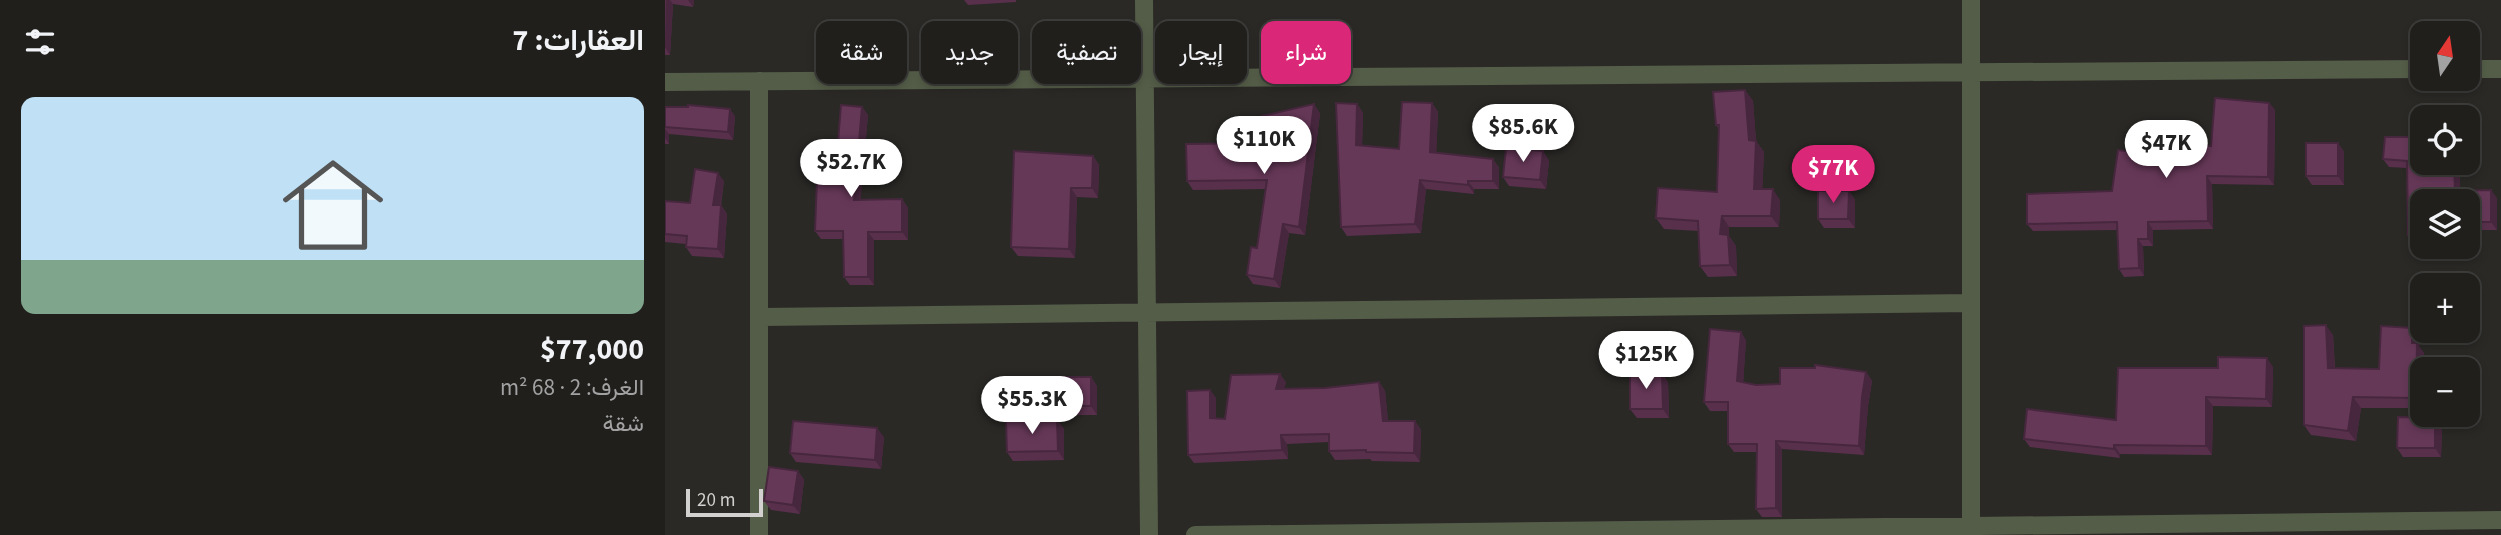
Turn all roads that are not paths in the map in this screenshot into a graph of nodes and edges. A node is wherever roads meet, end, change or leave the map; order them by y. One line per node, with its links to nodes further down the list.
1 (1144, 0): 7 (street)
2 (1971, 0): 6 (street)
3 (2410, 69): 6 (street)
4 (2480, 69): 5 (street)
5 (2501, 69)
6 (1971, 72): 7 (street); 10 (street)
7 (1145, 78): 8 (street); 11 (street)
8 (759, 81): 9 (street); 12 (street)
9 (665, 82)
10 (1971, 303): 11 (street); 14 (street)
11 (1147, 313): 12 (street); 16 (street)
12 (759, 317): 15 (street)
13 (2501, 520): 14 (street)
14 (1971, 531): 17 (street)
15 (759, 535)
16 (1149, 535)
17 (1195, 535)

